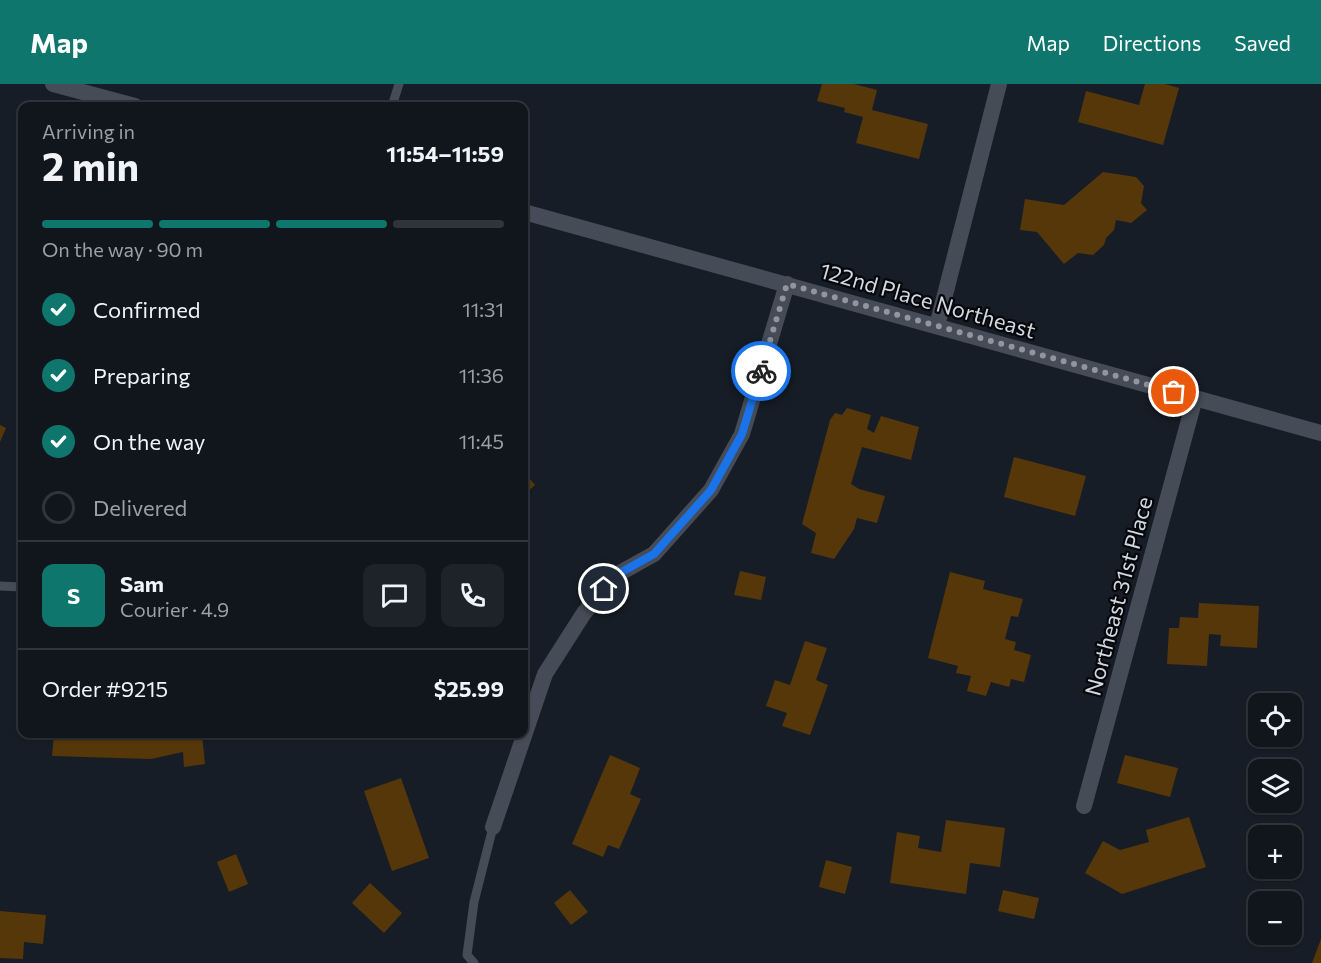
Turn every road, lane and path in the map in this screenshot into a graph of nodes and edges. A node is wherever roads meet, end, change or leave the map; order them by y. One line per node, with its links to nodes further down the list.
1 (53, 84): 4 (street)
2 (399, 84): 5 (lane)
3 (999, 84): 8 (street)
4 (120, 102)
5 (394, 102)
6 (528, 213): 7 (street, 122nd Place Northeast)
7 (787, 284): 8 (street, 122nd Place Northeast); 13 (street)
8 (937, 326): 9 (street, 122nd Place Northeast)
9 (1195, 398): 10 (street, 122nd Place Northeast); 15 (street, Northeast 31st Place)
10 (1321, 433)
11 (0, 586): 12 (lane)
12 (18, 587)
13 (528, 724)
14 (523, 738): 16 (street)
15 (1084, 806)
16 (493, 827): 17 (lane)
17 (474, 963)

